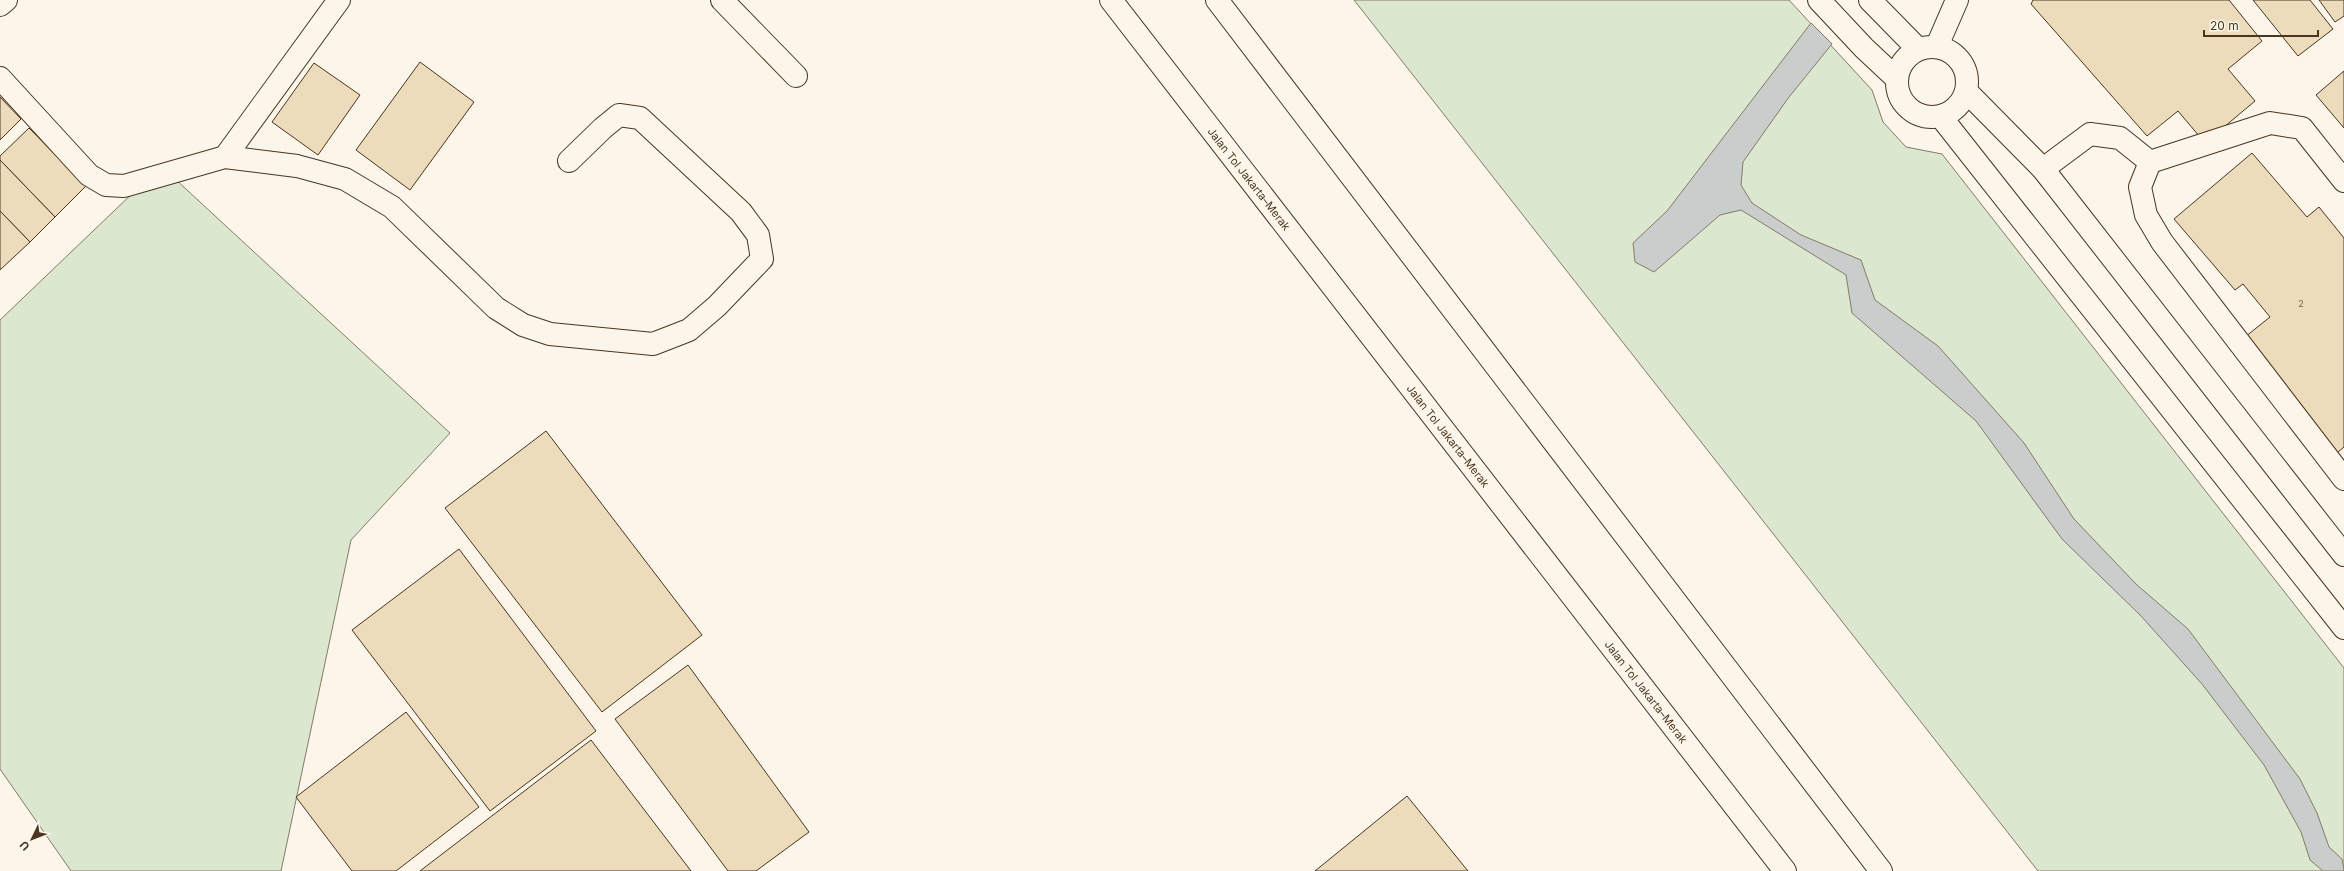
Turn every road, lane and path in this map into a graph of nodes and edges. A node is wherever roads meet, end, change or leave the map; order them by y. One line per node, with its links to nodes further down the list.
1 (6, 0): 9 (main road)
2 (338, 0): 16 (main road)
3 (722, 0): 11 (main road)
4 (1111, 0): 24 (main road, Jalan Tol Jakarta–Merak)
5 (1217, 0): 25 (main road)
6 (1819, 0): 13 (main road)
7 (1870, 0): 10 (main road)
8 (1957, 0): 10 (main road)
9 (0, 5)
10 (1928, 48): 13 (main road); 14 (main road)
11 (796, 76)
12 (0, 78): 16 (main road)
13 (1896, 78): 15 (main road)
14 (1967, 92): 15 (main road); 19 (main road)
15 (1941, 117): 23 (main road)
16 (225, 157): 17 (main road)
17 (569, 162)
18 (2150, 162): 19 (main road); 20 (main road); 21 (main road)
19 (2044, 169): 22 (main road)
20 (2344, 181)
21 (2344, 479)
22 (2344, 555)
23 (2344, 628)
24 (1785, 871)
25 (1880, 871)

